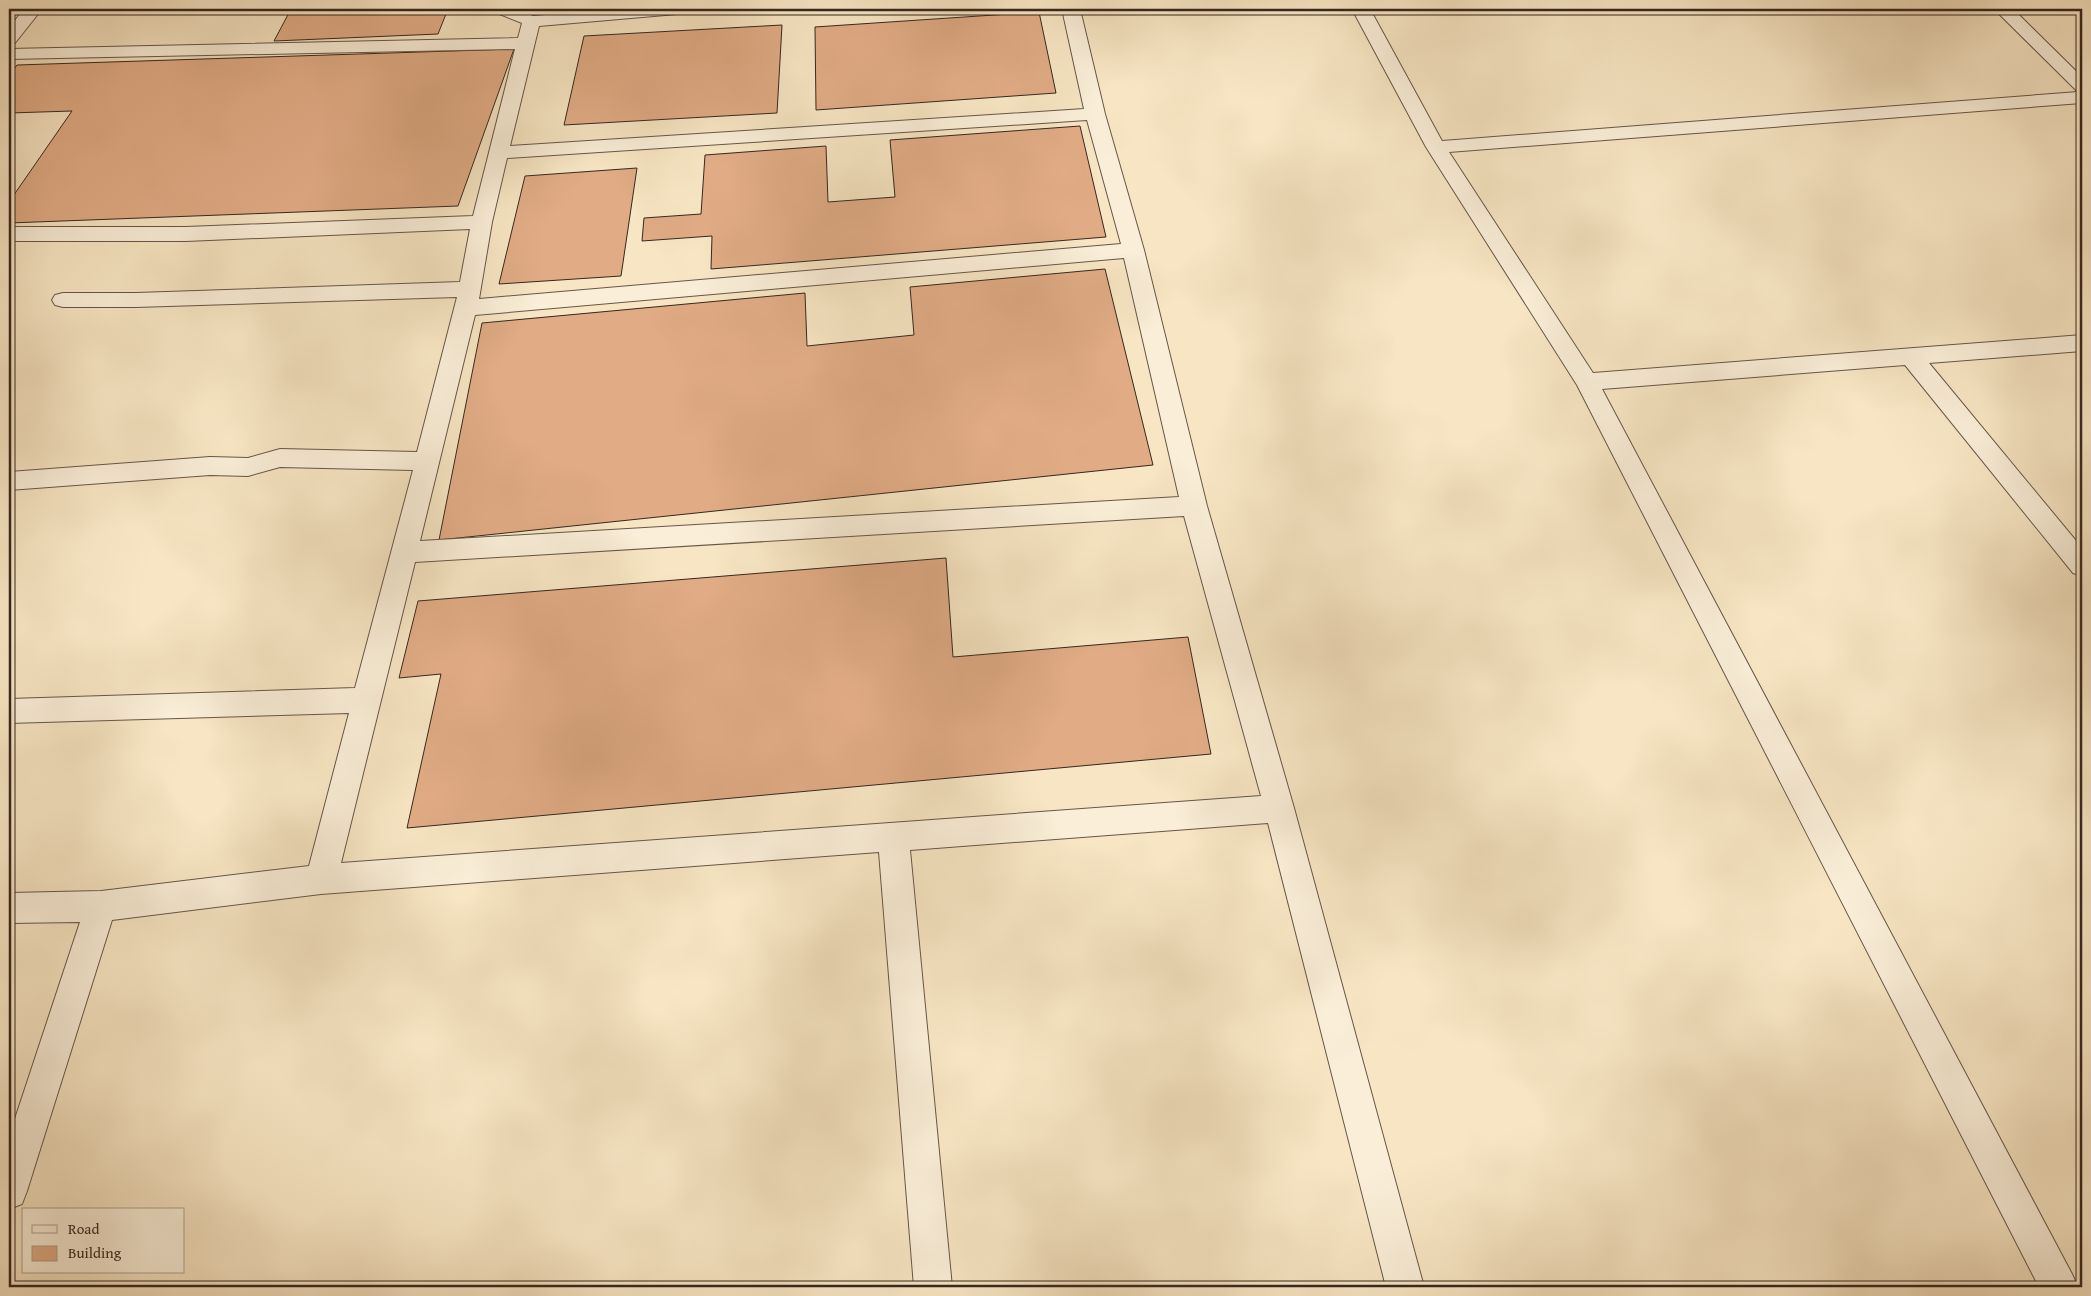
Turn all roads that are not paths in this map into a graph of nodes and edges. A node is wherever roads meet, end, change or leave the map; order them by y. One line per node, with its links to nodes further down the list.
1 (33, 9): 8 (street)
2 (503, 9): 7 (street)
3 (677, 9): 7 (street)
4 (1071, 9): 12 (street)
5 (1361, 9): 13 (street)
6 (2003, 9): 10 (street)
7 (528, 32): 9 (street); 14 (street)
8 (9, 39)
9 (9, 54)
10 (2082, 87)
11 (2082, 97): 13 (street)
12 (1095, 114): 14 (street); 17 (street)
13 (1436, 147): 22 (street)
14 (500, 152): 15 (street)
15 (482, 222): 16 (street); 18 (street)
16 (9, 234)
17 (1133, 250): 18 (street); 25 (street)
18 (468, 298): 19 (street); 23 (street)
19 (63, 300)
20 (2082, 343): 21 (street)
21 (1910, 356): 22 (street); 27 (street)
22 (1588, 382): 38 (street)
23 (426, 461): 24 (street); 26 (street)
24 (9, 481)
25 (1194, 506): 26 (street); 30 (street)
26 (404, 552): 28 (street)
27 (2082, 566)
28 (366, 700): 29 (street); 32 (street)
29 (9, 712)
30 (1279, 808): 31 (street); 37 (street)
31 (893, 836): 32 (street); 36 (street)
32 (321, 879): 33 (street)
33 (101, 906): 34 (street); 35 (street)
34 (9, 908)
35 (9, 1191)
36 (933, 1287)
37 (1405, 1287)
38 (2059, 1287)

